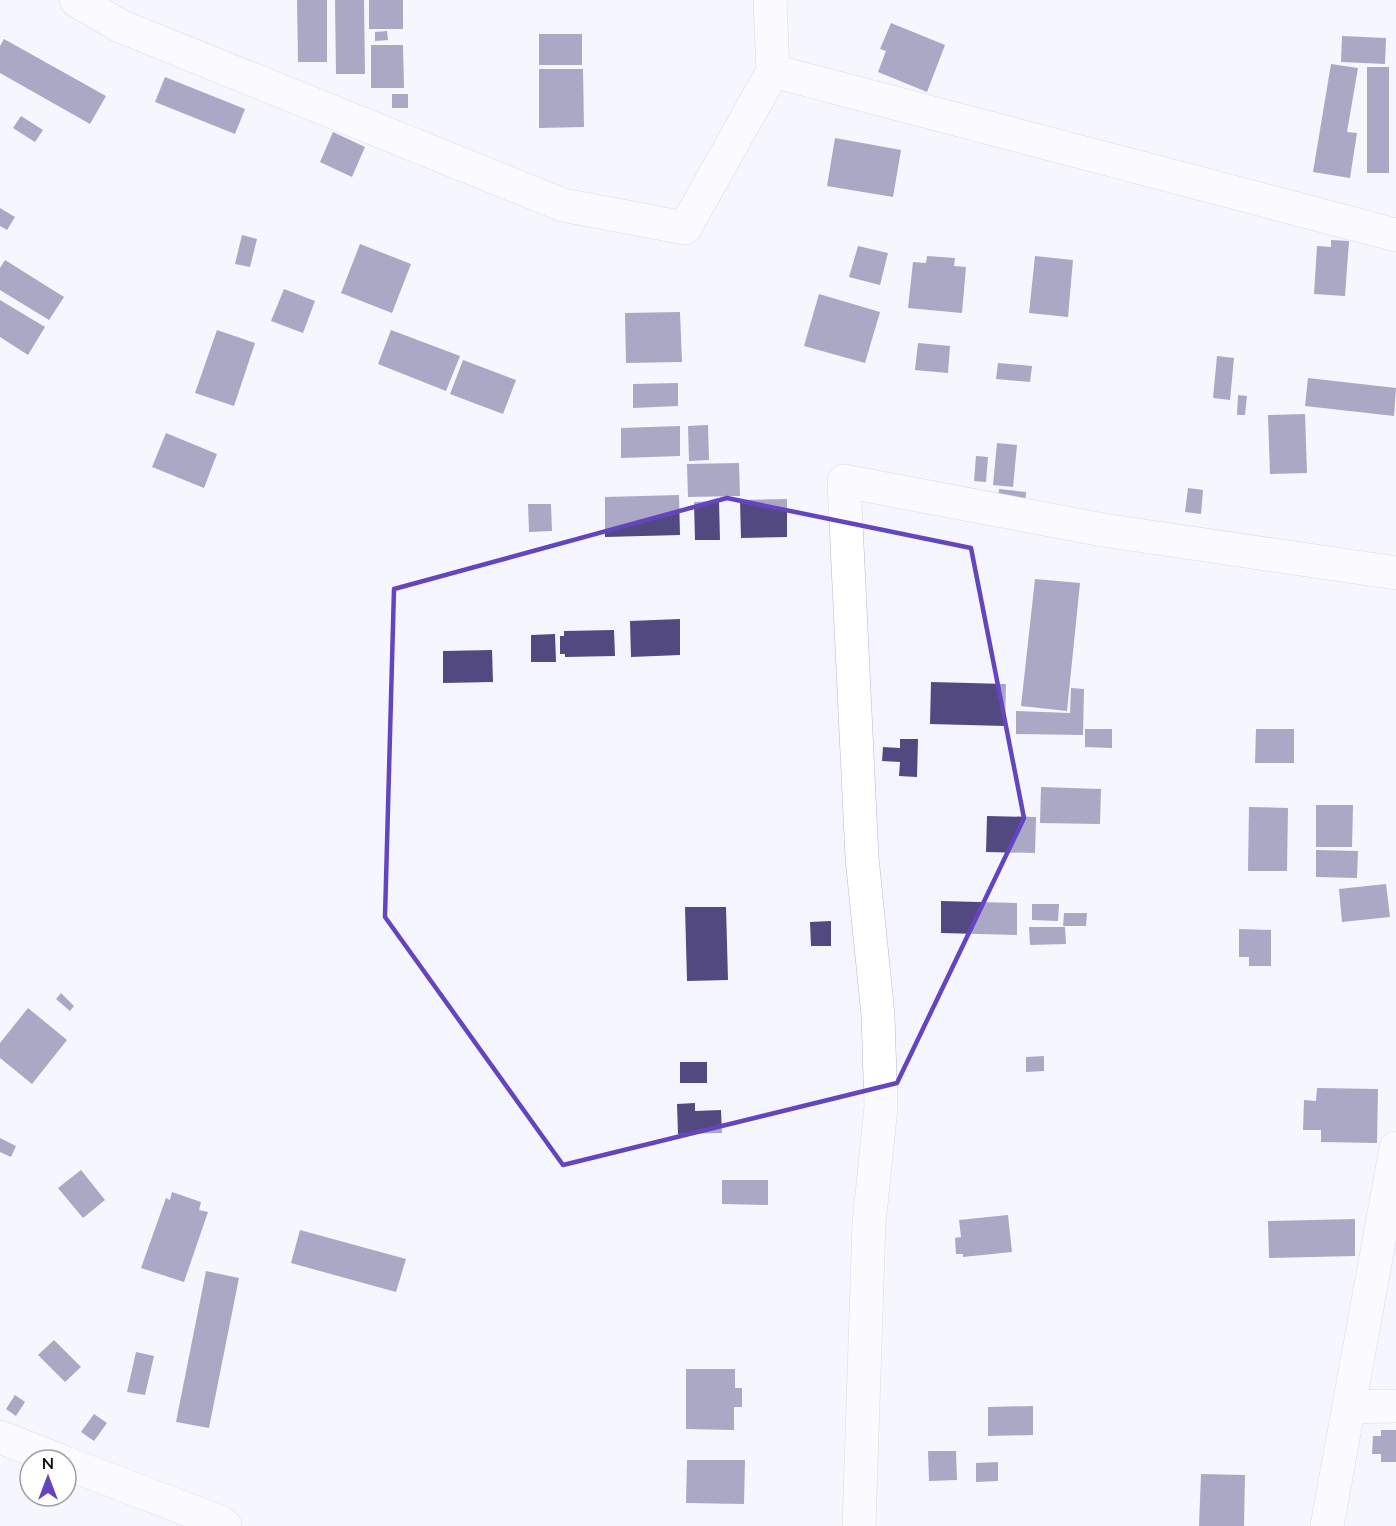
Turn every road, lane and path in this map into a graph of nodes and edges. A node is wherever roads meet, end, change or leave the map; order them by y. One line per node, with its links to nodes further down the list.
1 (76, 0): 3 (street)
2 (770, 0): 3 (street)
3 (772, 71): 4 (street)
4 (1396, 235)
5 (1396, 573): 13 (street)
6 (1396, 1148): 8 (street)
7 (1396, 1406): 8 (street)
8 (1348, 1407): 14 (street)
9 (0, 1437): 10 (street)
10 (28, 1448)
11 (78, 1468): 12 (street)
12 (225, 1526)
13 (859, 1526)
14 (1327, 1526)

